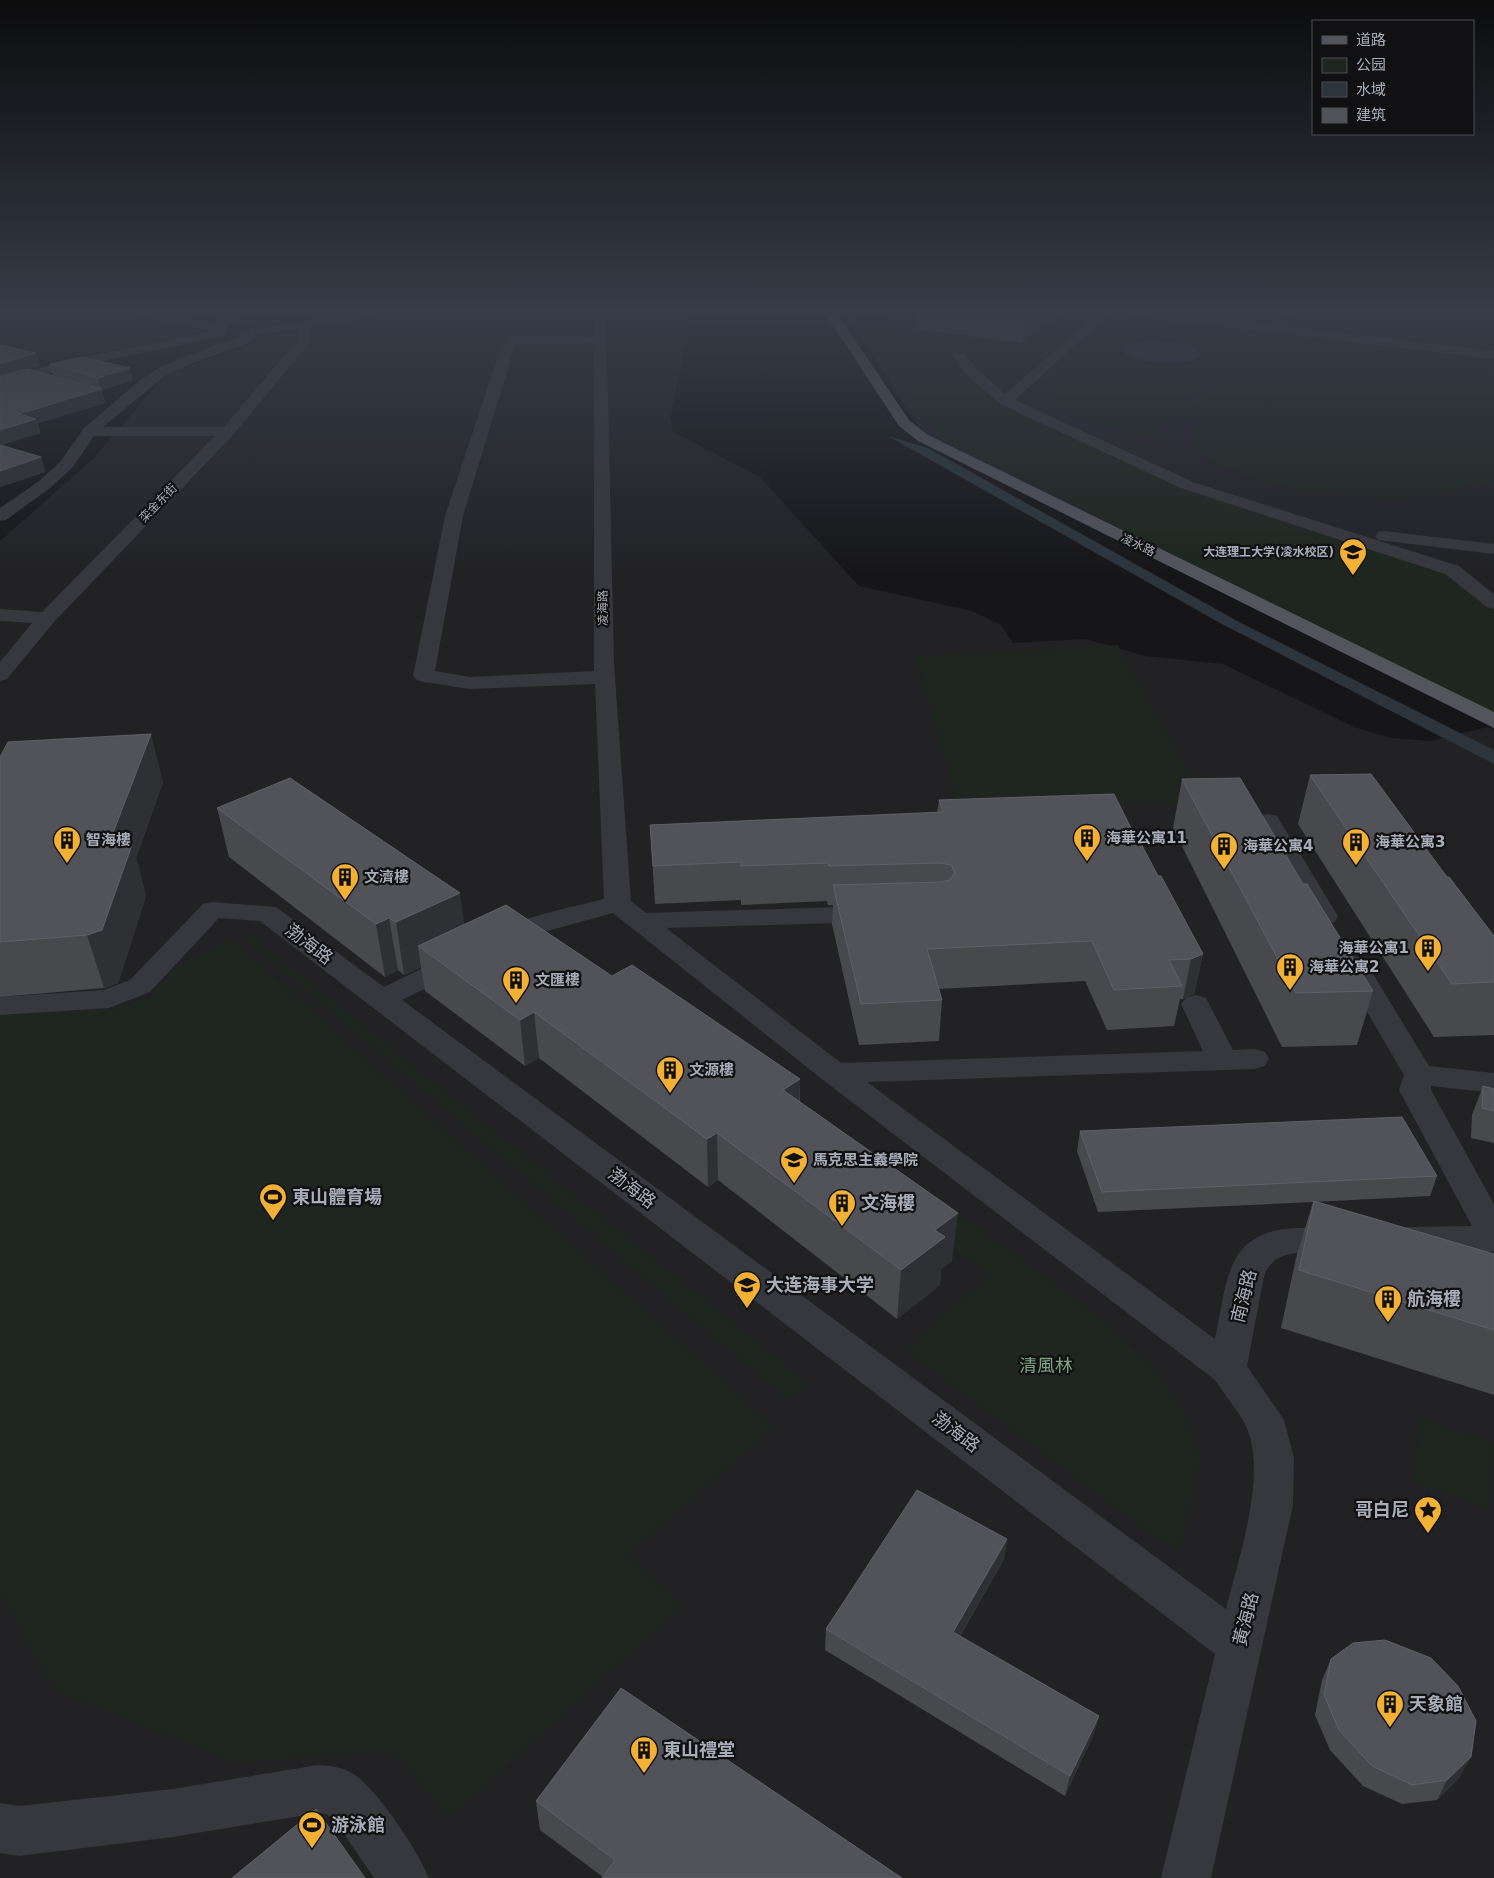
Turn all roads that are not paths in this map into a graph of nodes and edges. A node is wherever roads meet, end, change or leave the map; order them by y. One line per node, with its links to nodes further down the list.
1 (126, 400): 7 (street)
2 (255, 400): 8 (street, 栾金东街)
3 (491, 400): 17 (street)
4 (601, 400): 17 (street, 凌海路)
5 (888, 400): 18 (main road, 凌水路)
6 (1005, 401): 10 (street)
7 (89, 431): 8 (street); 9 (street)
8 (228, 432): 15 (street, 栾金东街)
9 (0, 516)
10 (1314, 527): 11 (street); 12 (street)
11 (1494, 550): 12 (street)
12 (1452, 570): 13 (street)
13 (1494, 603)
14 (0, 615): 15 (street)
15 (47, 618): 16 (street, 栾金东街)
16 (0, 675)
17 (604, 677): 20 (street, 凌海路)
18 (1494, 721)
19 (1268, 821): 28 (street)
20 (629, 913): 21 (street); 22 (street); 27 (street, 黃海路)
21 (897, 913)
22 (382, 999): 24 (street, 渤海路); 32 (street, 渤海路)
23 (1196, 1004): 26 (street)
24 (0, 1006)
25 (1254, 1059): 26 (street)
26 (1224, 1060): 27 (street)
27 (834, 1073): 31 (street, 黃海路)
28 (1419, 1075): 29 (street); 30 (street, 南海路)
29 (1494, 1083)
30 (1494, 1237): 31 (street, 南海路)
31 (1228, 1369): 32 (street, 黃海路)
32 (1239, 1645): 35 (street, 黃海路)
33 (6, 1835): 34 (street)
34 (404, 1878)
35 (1186, 1878)

